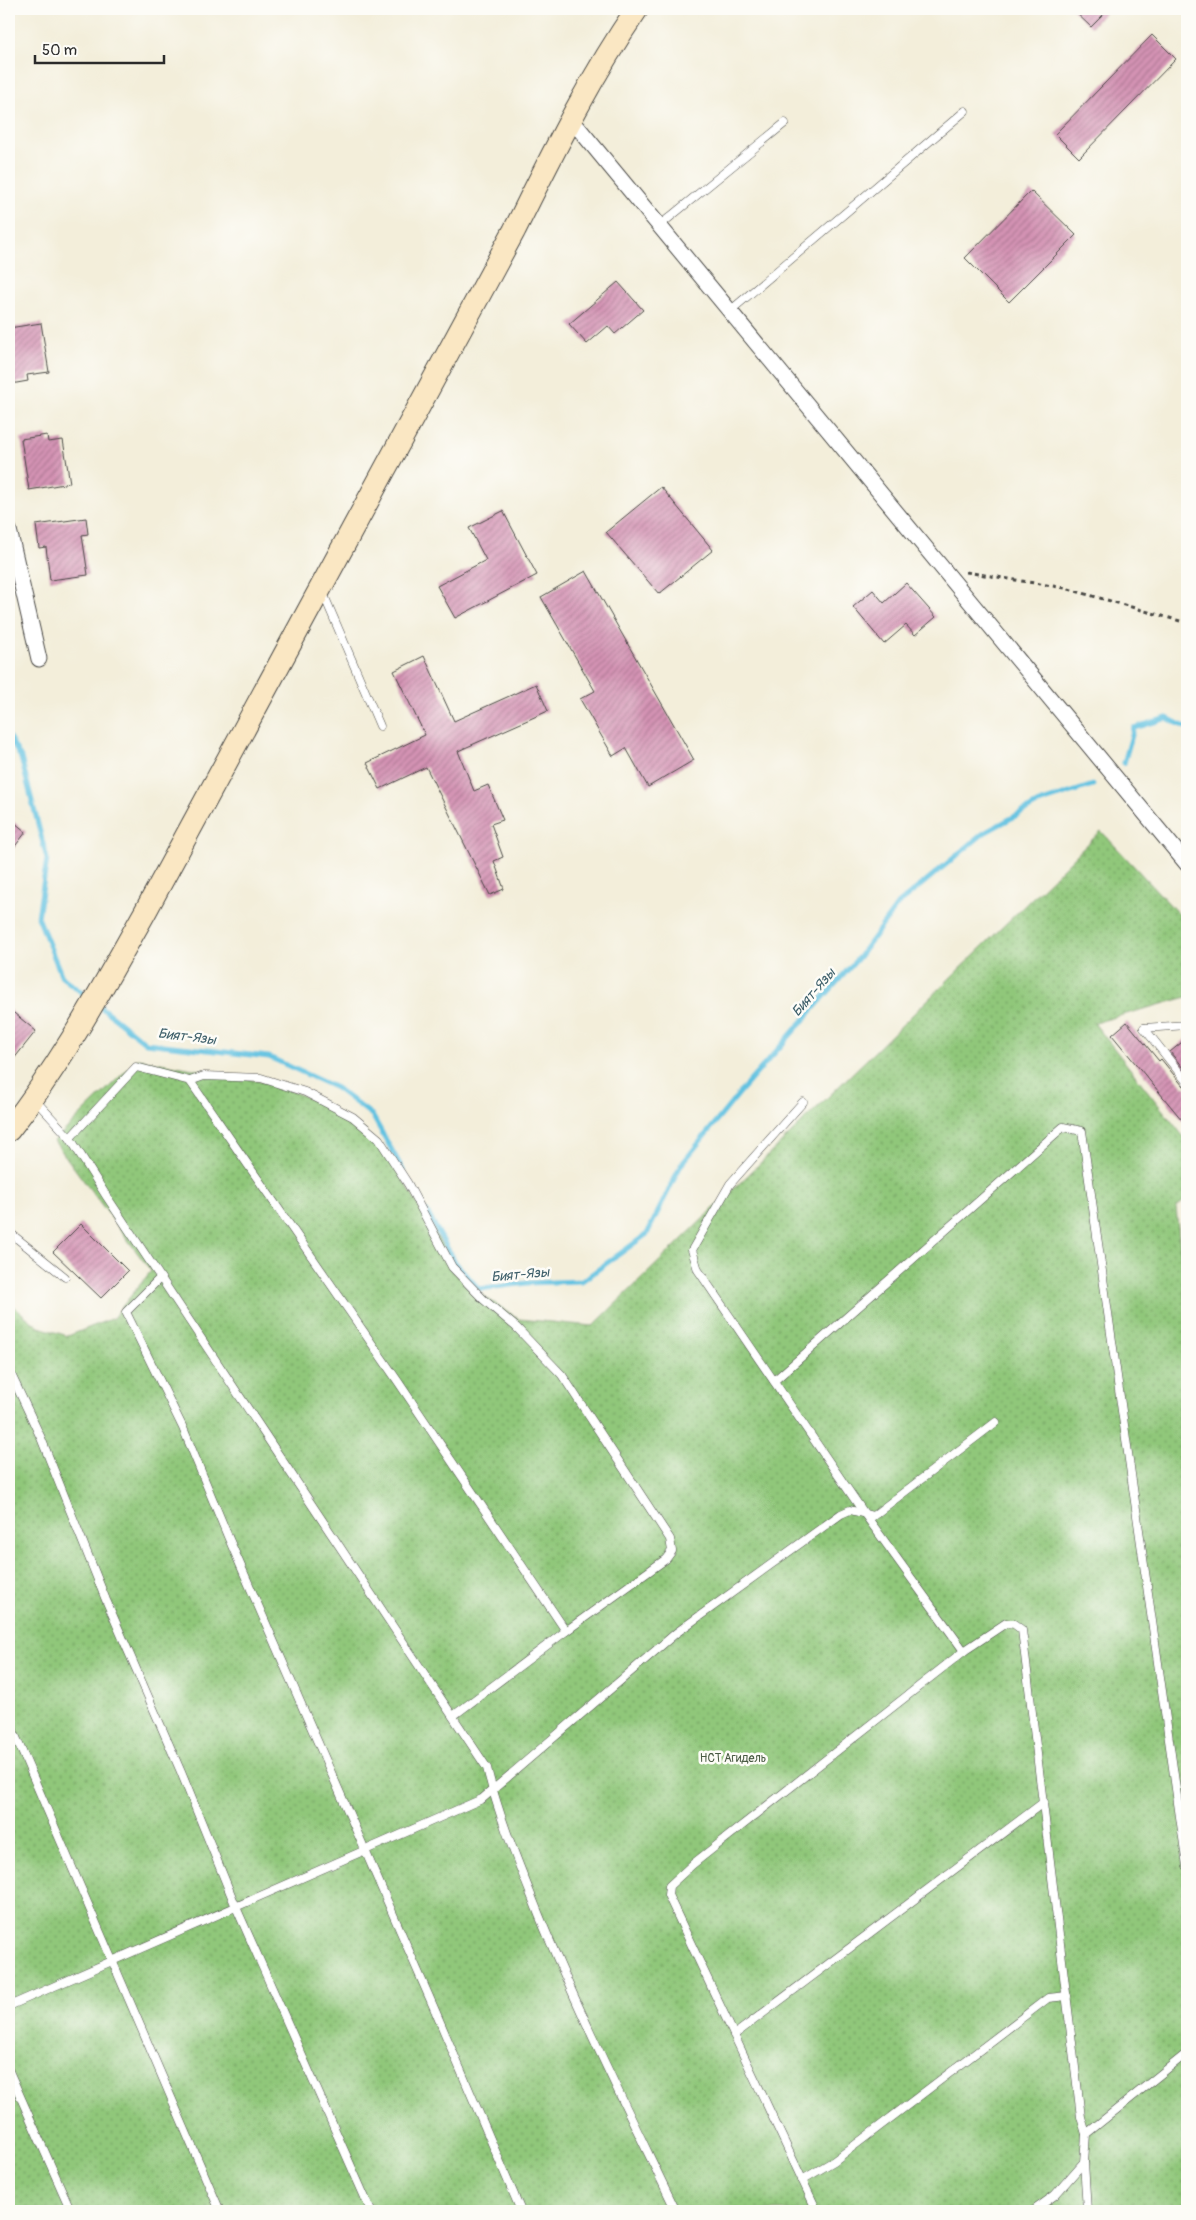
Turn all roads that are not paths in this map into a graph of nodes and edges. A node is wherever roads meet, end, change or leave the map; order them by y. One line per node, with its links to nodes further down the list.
1 (628, 13): 3 (main road)
2 (966, 111): 6 (lane)
3 (571, 119): 5 (street); 8 (main road)
4 (785, 123): 5 (lane)
5 (659, 226): 6 (street)
6 (730, 311): 11 (street)
7 (9, 530): 9 (street)
8 (322, 589): 10 (lane); 15 (main road)
9 (39, 659)
10 (380, 726)
11 (1187, 864)
12 (1187, 1024): 14 (lane)
13 (190, 1081): 18 (lane); 26 (lane); 26 (lane)
14 (1187, 1082)
15 (33, 1099): 17 (main road); 18 (lane)
16 (803, 1102): 23 (lane)
17 (9, 1130)
18 (70, 1138): 21 (lane)
19 (9, 1232): 20 (lane)
20 (65, 1277)
21 (160, 1278): 28 (lane); 32 (lane)
22 (9, 1370): 34 (lane)
23 (774, 1381): 25 (lane); 33 (lane)
24 (996, 1422): 25 (lane)
25 (864, 1513): 27 (lane); 30 (lane)
26 (566, 1631): 28 (lane)
27 (964, 1651): 31 (lane); 38 (lane)
28 (453, 1716): 30 (lane)
29 (9, 1721): 35 (lane)
30 (492, 1790): 32 (lane); 48 (lane)
31 (1044, 1802): 36 (lane); 38 (lane)
32 (365, 1850): 34 (lane); 47 (lane)
33 (1187, 1866)
34 (236, 1907): 35 (lane); 46 (lane)
35 (113, 1960): 37 (lane); 45 (lane)
36 (1067, 1996): 41 (lane); 43 (lane)
37 (9, 2006)
38 (734, 2035): 43 (lane)
39 (1187, 2053): 41 (lane)
40 (9, 2071): 44 (lane)
41 (1086, 2134): 42 (lane)
42 (1084, 2162): 50 (lane); 51 (lane)
43 (802, 2180): 49 (lane)
44 (71, 2211)
45 (220, 2211)
46 (371, 2211)
47 (521, 2211)
48 (676, 2211)
49 (817, 2211)
50 (1033, 2211)
51 (1087, 2211)

